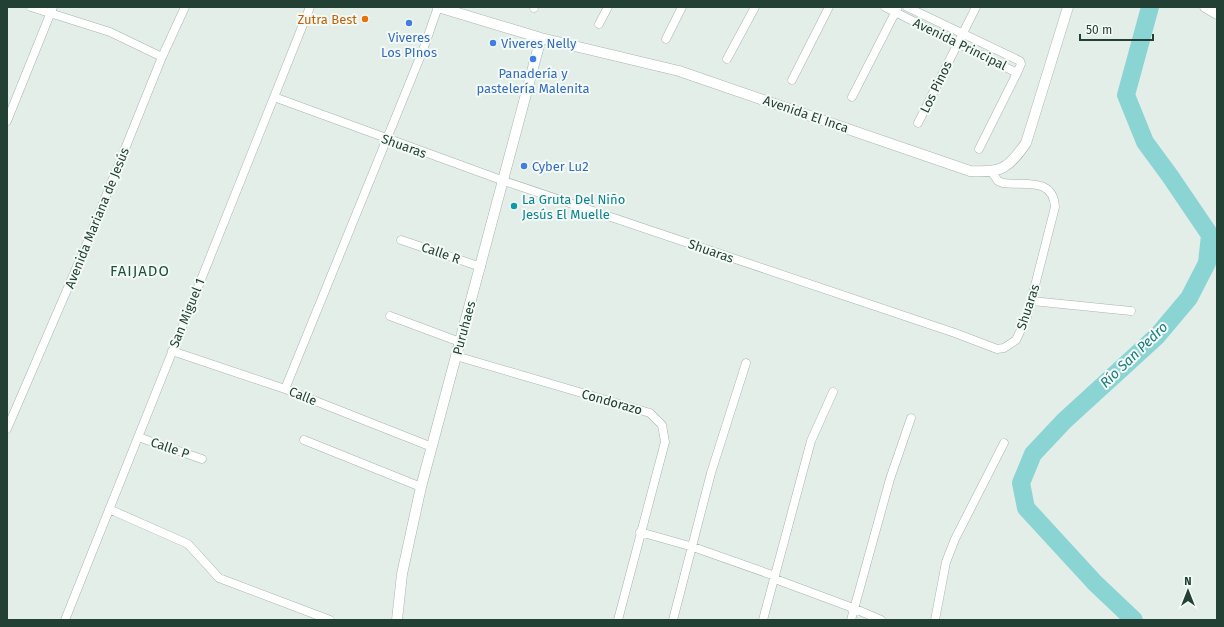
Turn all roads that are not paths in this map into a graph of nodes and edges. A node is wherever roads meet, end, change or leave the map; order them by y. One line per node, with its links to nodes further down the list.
1 (31, 7): 15 (street)
2 (185, 7): 22 (street, Avenida Mariana de Jesús)
3 (310, 7): 26 (street, San Miguel 1)
4 (438, 7): 19 (street, Avenida El Inca); 30 (street)
5 (608, 7): 17 (street)
6 (682, 7): 20 (street)
7 (755, 7): 23 (street)
8 (829, 7): 25 (street)
9 (885, 7): 14 (street, Avenida Principal)
10 (906, 7): 18 (street, Avenida Principal)
11 (976, 7): 18 (street, Los Pinos)
12 (1068, 7): 32 (street, Avenida El Inca)
13 (1205, 7): 16 (street)
14 (897, 10): 21 (street, Avenida Principal); 27 (street)
15 (51, 11): 22 (street); 28 (street)
16 (1217, 14)
17 (599, 24)
18 (962, 34): 21 (street, Los Pinos); 24 (street, Avenida Principal)
19 (541, 38): 32 (street, Avenida El Inca); 33 (street, Puruhaes)
20 (666, 39)
21 (958, 43): 24 (street, Avenida Principal); 29 (street, Los Pinos)
22 (162, 57): 46 (street, Avenida Mariana de Jesús)
23 (727, 59)
24 (1018, 73): 31 (street)
25 (792, 80)
26 (274, 97): 30 (street, Shuaras); 40 (street, San Miguel 1)
27 (852, 97)
28 (7, 121)
29 (918, 123)
30 (386, 139): 33 (street, Shuaras); 43 (street)
31 (979, 149)
32 (991, 171): 36 (street, Shuaras)
33 (504, 182): 35 (street, Puruhaes); 36 (street, Shuaras)
34 (401, 240): 35 (street, Calle R)
35 (480, 267): 39 (street, Puruhaes)
36 (1032, 301): 37 (street)
37 (1131, 311)
38 (390, 316): 39 (street)
39 (460, 342): 41 (street, Puruhaes)
40 (172, 350): 43 (street, Calle); 47 (street, San Miguel 1)
41 (456, 356): 50 (street, Puruhaes); 54 (street, Condorazo)
42 (746, 363): 55 (street)
43 (285, 389): 50 (street, Calle)
44 (833, 392): 56 (street)
45 (911, 418): 57 (street)
46 (7, 429)
47 (138, 437): 51 (street, Calle P); 53 (street, San Miguel 1)
48 (304, 440): 52 (street)
49 (1004, 444): 66 (street)
50 (432, 447): 52 (street, Puruhaes)
51 (202, 459)
52 (421, 487): 60 (street, Puruhaes)
53 (109, 509): 58 (street, San Miguel 1); 59 (street)
54 (640, 532): 55 (street); 61 (street, Condorazo)
55 (693, 547): 56 (street); 62 (street)
56 (775, 576): 57 (street); 63 (street)
57 (853, 608): 64 (street); 65 (street)
58 (65, 620)
59 (330, 620)
60 (397, 620)
61 (618, 620)
62 (673, 620)
63 (763, 620)
64 (851, 620)
65 (881, 620)
66 (934, 620)

